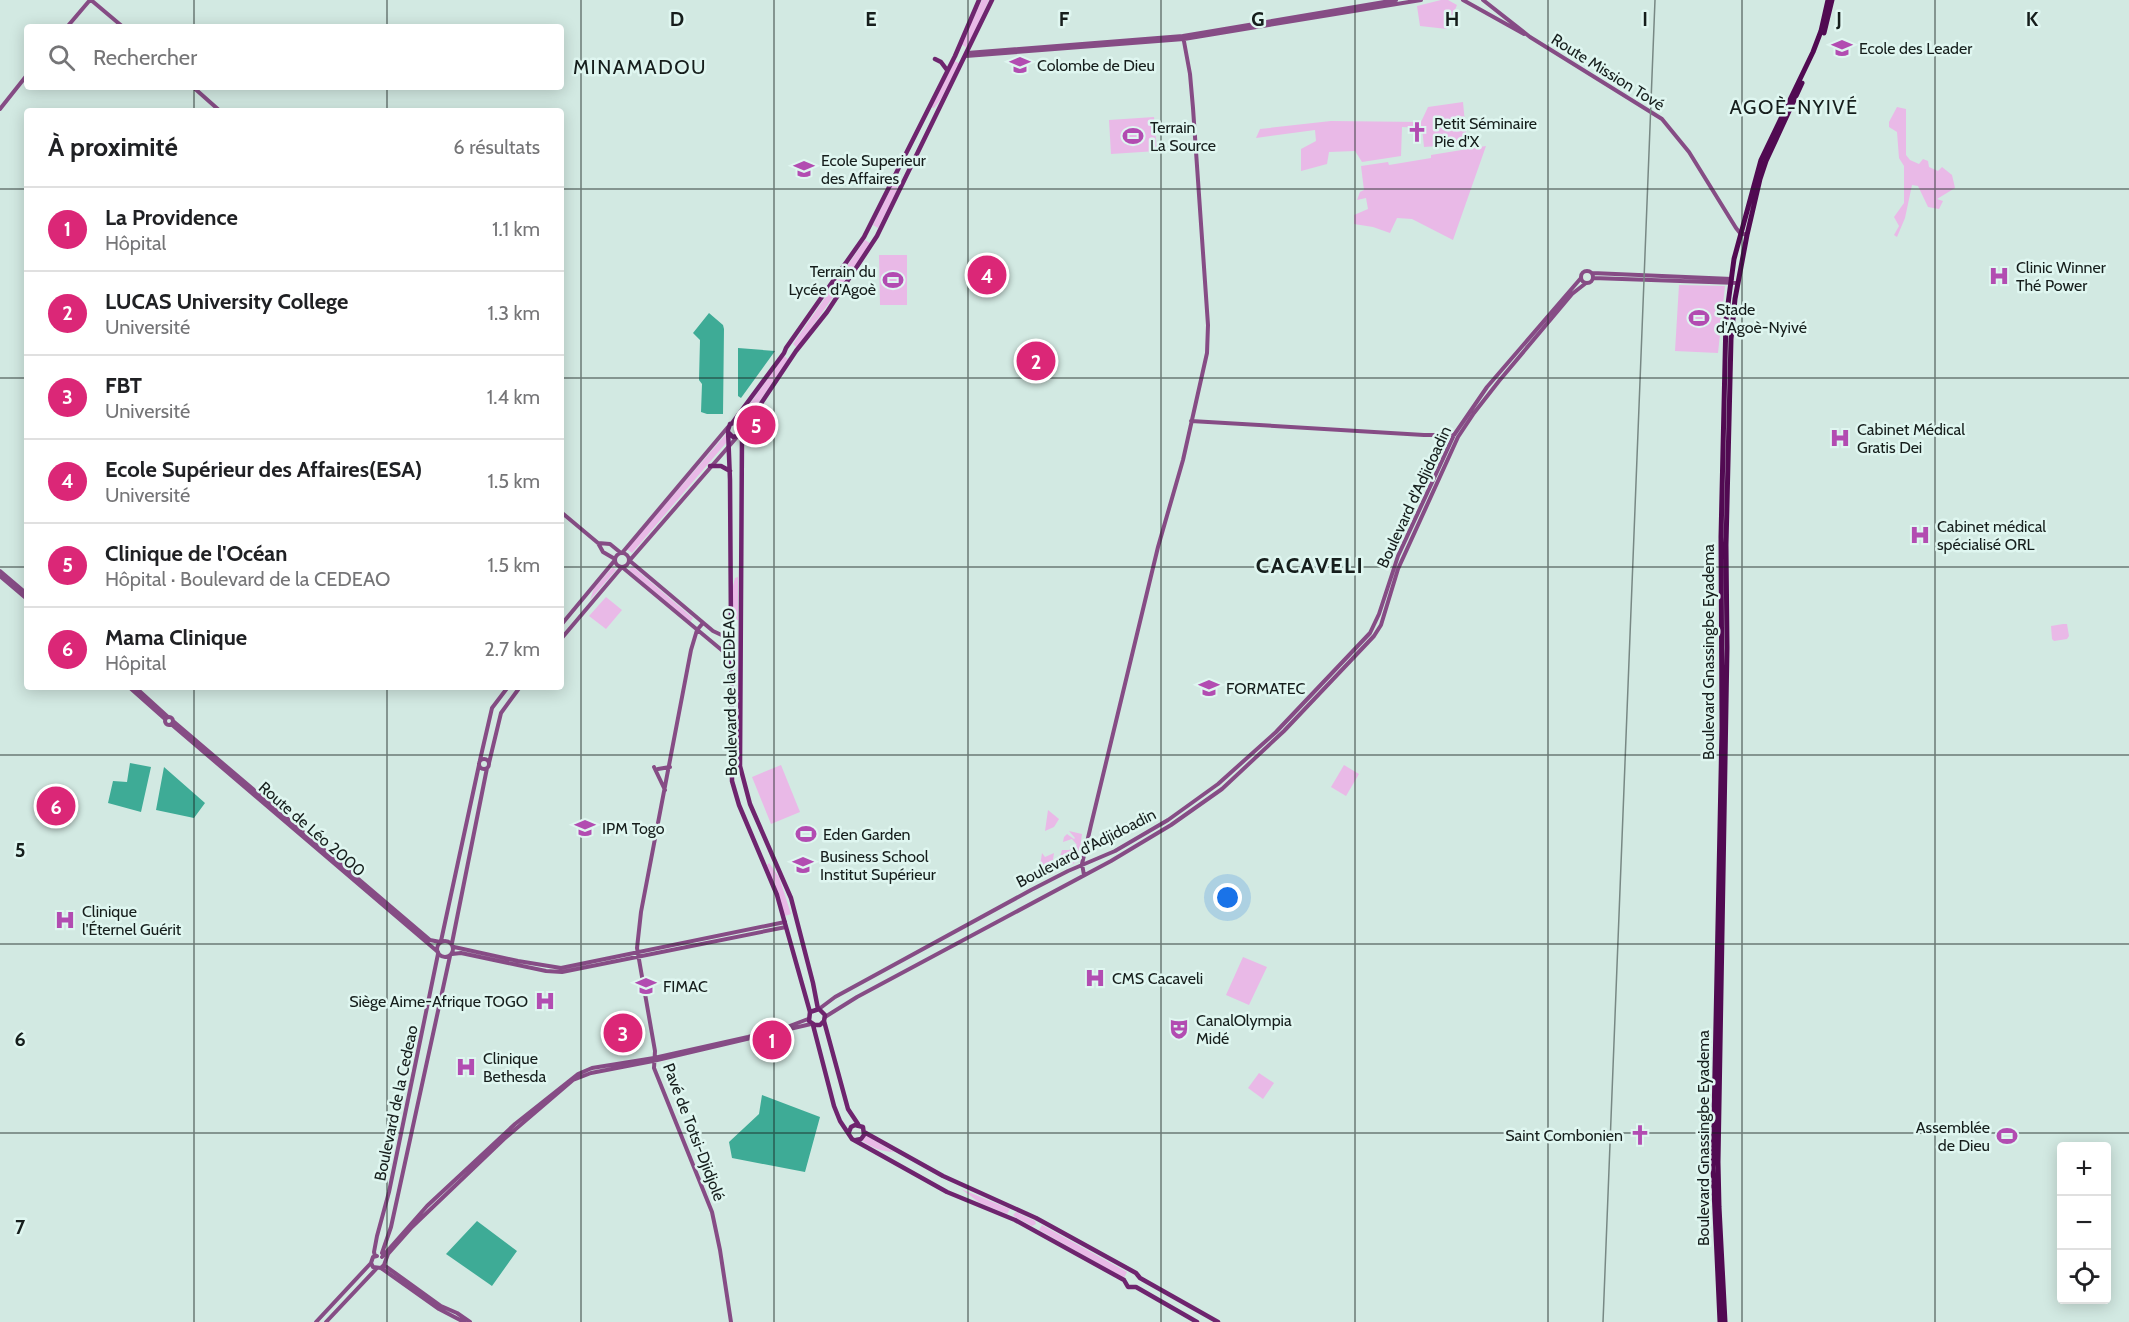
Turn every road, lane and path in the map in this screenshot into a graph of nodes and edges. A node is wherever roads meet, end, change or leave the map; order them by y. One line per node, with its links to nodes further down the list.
1 (90, 0): 12 (main road); 13 (main road)
2 (979, 0): 16 (main road)
3 (992, 0): 17 (main road)
4 (1396, 0): 9 (main road)
5 (1421, 0): 9 (main road)
6 (1463, 0): 11 (main road)
7 (1483, 0): 10 (main road, Route Mission Tové)
8 (1830, 0): 26 (highway, Boulevard Gnassingbe Eyadema)
9 (1315, 16): 15 (main road)
10 (1504, 16): 11 (main road); 14 (main road, Route Mission Tové)
11 (1500, 22): 14 (main road)
12 (70, 24)
13 (119, 24)
14 (1530, 37): 26 (main road, Route Mission Tové)
15 (1184, 38): 17 (main road); 37 (main road)
16 (957, 49): 17 (main road); 18 (main road)
17 (966, 55): 18 (main road); 27 (main road)
18 (955, 56): 20 (main road)
19 (935, 59): 20 (main road)
20 (947, 70): 25 (main road)
21 (24, 79): 24 (main road)
22 (196, 90): 23 (main road)
23 (217, 108)
24 (0, 109)
25 (867, 231): 27 (main road); 27 (main road); 33 (main road)
26 (1744, 234): 30 (highway, Boulevard Gnassingbe Eyadema); 31 (highway, Boulevard Gnassingbe Eyadema)
27 (877, 236): 34 (main road)
28 (1592, 276): 29 (main road); 30 (main road); 32 (main road, Boulevard d'Adjidoadin)
29 (1581, 278): 32 (main road); 41 (main road, Boulevard d'Adjidoadin)
30 (1730, 280): 31 (main road); 115 (highway, Boulevard Gnassingbe Eyadema)
31 (1739, 281): 116 (highway, Boulevard Gnassingbe Eyadema)
32 (1586, 283): 41 (main road, Boulevard d'Adjidoadin)
33 (788, 346): 34 (main road); 35 (main road)
34 (796, 351): 36 (main road)
35 (784, 353): 36 (main road); 38 (main road)
36 (793, 357): 40 (main road)
37 (1191, 421): 41 (main road); 77 (main road)
38 (731, 424): 39 (main road); 40 (main road); 47 (main road)
39 (729, 433): 40 (main road); 42 (main road)
40 (741, 433): 42 (main road); 60 (main road, Boulevard de la CEDEAO)
41 (1456, 436): 66 (main road, Boulevard d'Adjidoadin)
42 (729, 445): 43 (main road); 44 (main road)
43 (710, 466): 44 (main road); 49 (main road)
44 (730, 471): 59 (main road)
45 (564, 515): 46 (main road)
46 (598, 543): 47 (main road); 48 (main road)
47 (621, 553): 48 (main road); 49 (main road)
48 (615, 560): 50 (main road); 56 (main road)
49 (630, 561): 50 (main road); 55 (main road)
50 (622, 567): 58 (main road); 62 (main road)
51 (0, 571): 53 (main road)
52 (0, 576): 54 (main road)
53 (24, 591)
54 (24, 596)
55 (696, 617): 57 (main road); 58 (main road)
56 (564, 621)
57 (703, 622): 61 (main road); 63 (main road)
58 (690, 625): 61 (main road)
59 (730, 625): 60 (main road); 63 (main road)
60 (740, 625): 64 (main road, Boulevard de la CEDEAO)
61 (697, 630): 65 (main road); 75 (main road, Pavé de Totsi-Djidjolé)
62 (564, 635)
63 (730, 639): 65 (main road)
64 (740, 656): 65 (main road); 79 (main road, Boulevard de la CEDEAO)
65 (730, 657): 80 (main road)
66 (1341, 668): 77 (main road, Boulevard d'Adjidoadin); 78 (main road, Boulevard d'Adjidoadin)
67 (133, 690): 71 (main road)
68 (138, 690): 71 (main road)
69 (506, 690): 73 (main road)
70 (518, 690): 74 (main road)
71 (166, 718): 72 (main road)
72 (172, 722): 82 (main road, Route de Léo 2000); 84 (main road, Route de Léo 2000)
73 (480, 763): 74 (main road); 74 (main road); 82 (main road)
74 (488, 765): 83 (main road)
75 (670, 767): 76 (main road, Pavé de Totsi-Djidjolé); 76 (main road)
76 (666, 791): 86 (main road, Pavé de Totsi-Djidjolé)
77 (1082, 864): 78 (main road); 87 (main road, Boulevard d'Adjidoadin)
78 (1084, 875): 89 (main road, Boulevard d'Adjidoadin)
79 (795, 915): 80 (main road); 81 (main road, Boulevard de la CEDEAO)
80 (785, 924): 81 (main road); 86 (main road); 88 (main road)
81 (798, 926): 87 (main road, Boulevard de la CEDEAO)
82 (440, 942): 83 (main road); 84 (main road)
83 (453, 945): 85 (main road); 86 (main road)
84 (438, 953): 85 (main road); 102 (main road, Boulevard de la Cedeao)
85 (451, 955): 86 (main road); 100 (main road, Boulevard de la Cedeao)
86 (638, 956): 91 (main road, Pavé de Totsi-Djidjolé)
87 (818, 1008): 88 (main road); 89 (main road)
88 (810, 1012): 90 (main road)
89 (825, 1019): 90 (main road); 92 (main road)
90 (811, 1022): 91 (main road); 93 (main road)
91 (654, 1060): 101 (main road); 102 (main road); 112 (main road, Pavé de Totsi-Djidjolé)
92 (858, 1125): 93 (main road); 94 (main road)
93 (849, 1132): 95 (main road)
94 (864, 1132): 95 (main road); 96 (main road)
95 (856, 1140): 97 (main road)
96 (1014, 1208): 97 (main road); 98 (main road)
97 (1010, 1218): 99 (main road)
98 (1041, 1221): 99 (main road); 104 (main road)
99 (1036, 1231): 106 (main road)
100 (388, 1236): 101 (main road); 102 (main road, Boulevard de la Cedeao)
101 (396, 1239): 102 (main road)
102 (381, 1262): 103 (main road); 103 (main road); 109 (main road); 110 (main road); 111 (main road)
103 (371, 1263): 108 (main road)
104 (1132, 1272): 105 (main road); 106 (main road)
105 (1140, 1278): 107 (main road); 114 (main road)
106 (1124, 1280): 107 (main road)
107 (1136, 1287): 113 (main road)
108 (316, 1322)
109 (326, 1322)
110 (464, 1322)
111 (470, 1322)
112 (730, 1322)
113 (1197, 1322)
114 (1218, 1322)
115 (1720, 1322)
116 (1725, 1322)

